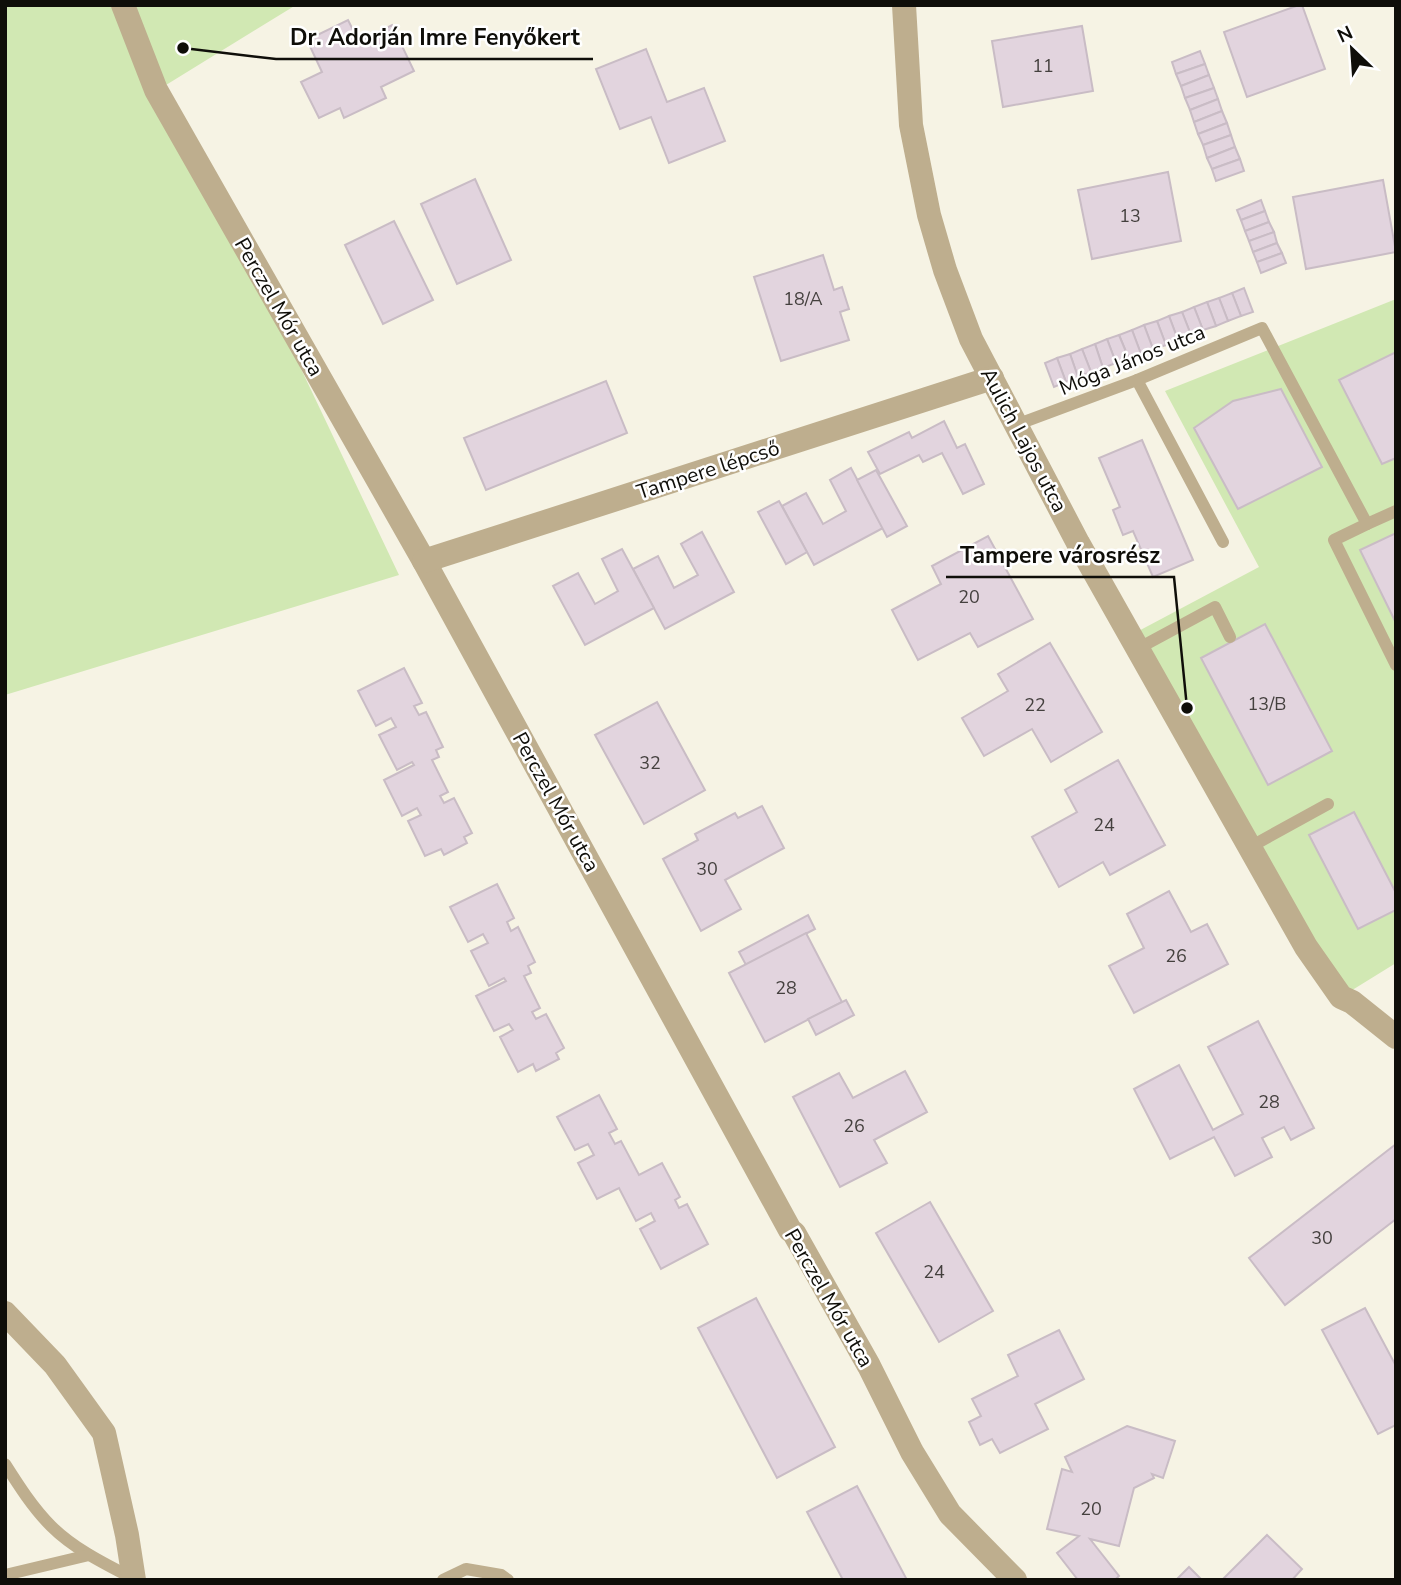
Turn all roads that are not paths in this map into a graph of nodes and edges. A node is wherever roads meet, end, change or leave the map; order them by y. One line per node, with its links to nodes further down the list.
1 (123, 5): 9 (street, Perczel Mór utca)
2 (904, 5): 3 (street, Aulich Lajos utca)
3 (992, 378): 5 (street, Aulich Lajos utca); 9 (street, Tampere lépcső)
4 (1137, 380): 5 (lane, Móga János utca); 7 (lane, Móga János utca); 8 (lane)
5 (1016, 425): 11 (street, Aulich Lajos utca)
6 (1396, 510): 7 (lane)
7 (1367, 524): 12 (lane)
8 (1223, 542)
9 (424, 561): 23 (street, Perczel Mór utca)
10 (1230, 637): 11 (lane)
11 (1139, 648): 14 (street, Aulich Lajos utca)
12 (1395, 665)
13 (1328, 804): 14 (lane)
14 (1250, 847): 15 (street, Aulich Lajos utca)
15 (1396, 1037)
16 (5, 1313): 20 (street)
17 (5, 1464): 18 (lane)
18 (89, 1555): 19 (lane); 20 (lane)
19 (5, 1575)
20 (134, 1579)
21 (443, 1580): 22 (lane)
22 (509, 1580)
23 (1015, 1580)

